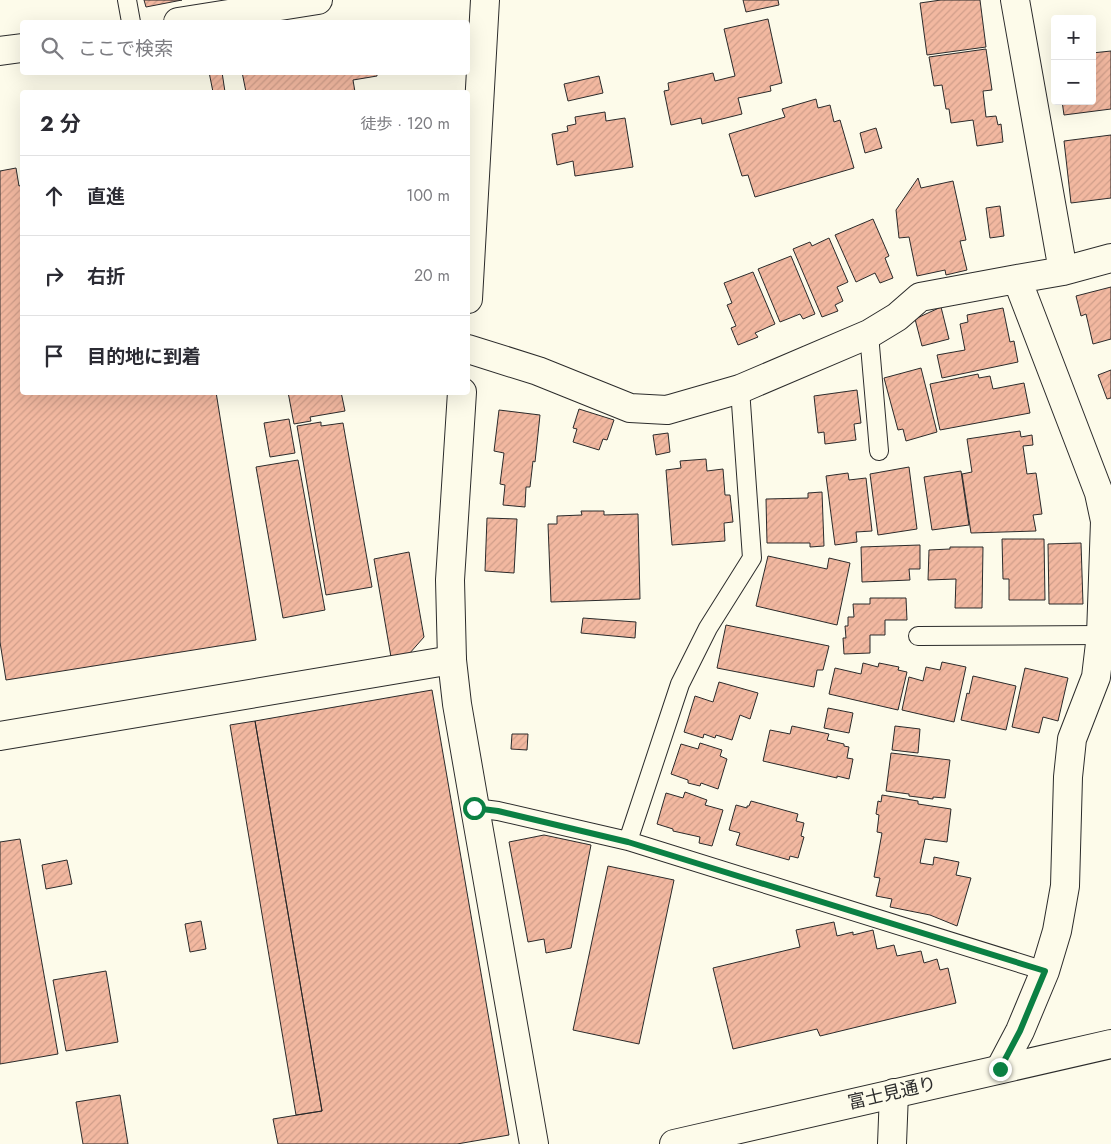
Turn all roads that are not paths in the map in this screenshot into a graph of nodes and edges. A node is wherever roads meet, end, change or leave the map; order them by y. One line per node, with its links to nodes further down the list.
1 (127, 0): 6 (lane)
2 (318, 0): 5 (street)
3 (485, 0): 11 (street)
4 (1015, 0): 12 (street)
5 (289, 2): 7 (street)
6 (131, 20)
7 (189, 20)
8 (20, 48): 9 (street)
9 (0, 51)
10 (1111, 258): 12 (street)
11 (470, 264)
12 (1064, 271): 13 (street)
13 (1017, 279): 14 (street); 19 (street)
14 (869, 334): 16 (street); 18 (lane)
15 (470, 350): 16 (street)
16 (740, 389): 24 (lane)
17 (462, 395): 21 (street)
18 (879, 451)
19 (1101, 635): 20 (lane); 25 (street)
20 (918, 636)
21 (452, 660): 22 (street); 23 (street)
22 (0, 736)
23 (474, 808): 24 (lane); 29 (street)
24 (628, 842): 25 (lane)
25 (1045, 971): 27 (street)
26 (1111, 1044): 27 (street, 富士見通り)
27 (1000, 1069): 28 (street, 富士見通り)
28 (894, 1093): 30 (street, 富士見通り); 31 (street)
29 (534, 1144)
30 (674, 1144)
31 (892, 1144)

